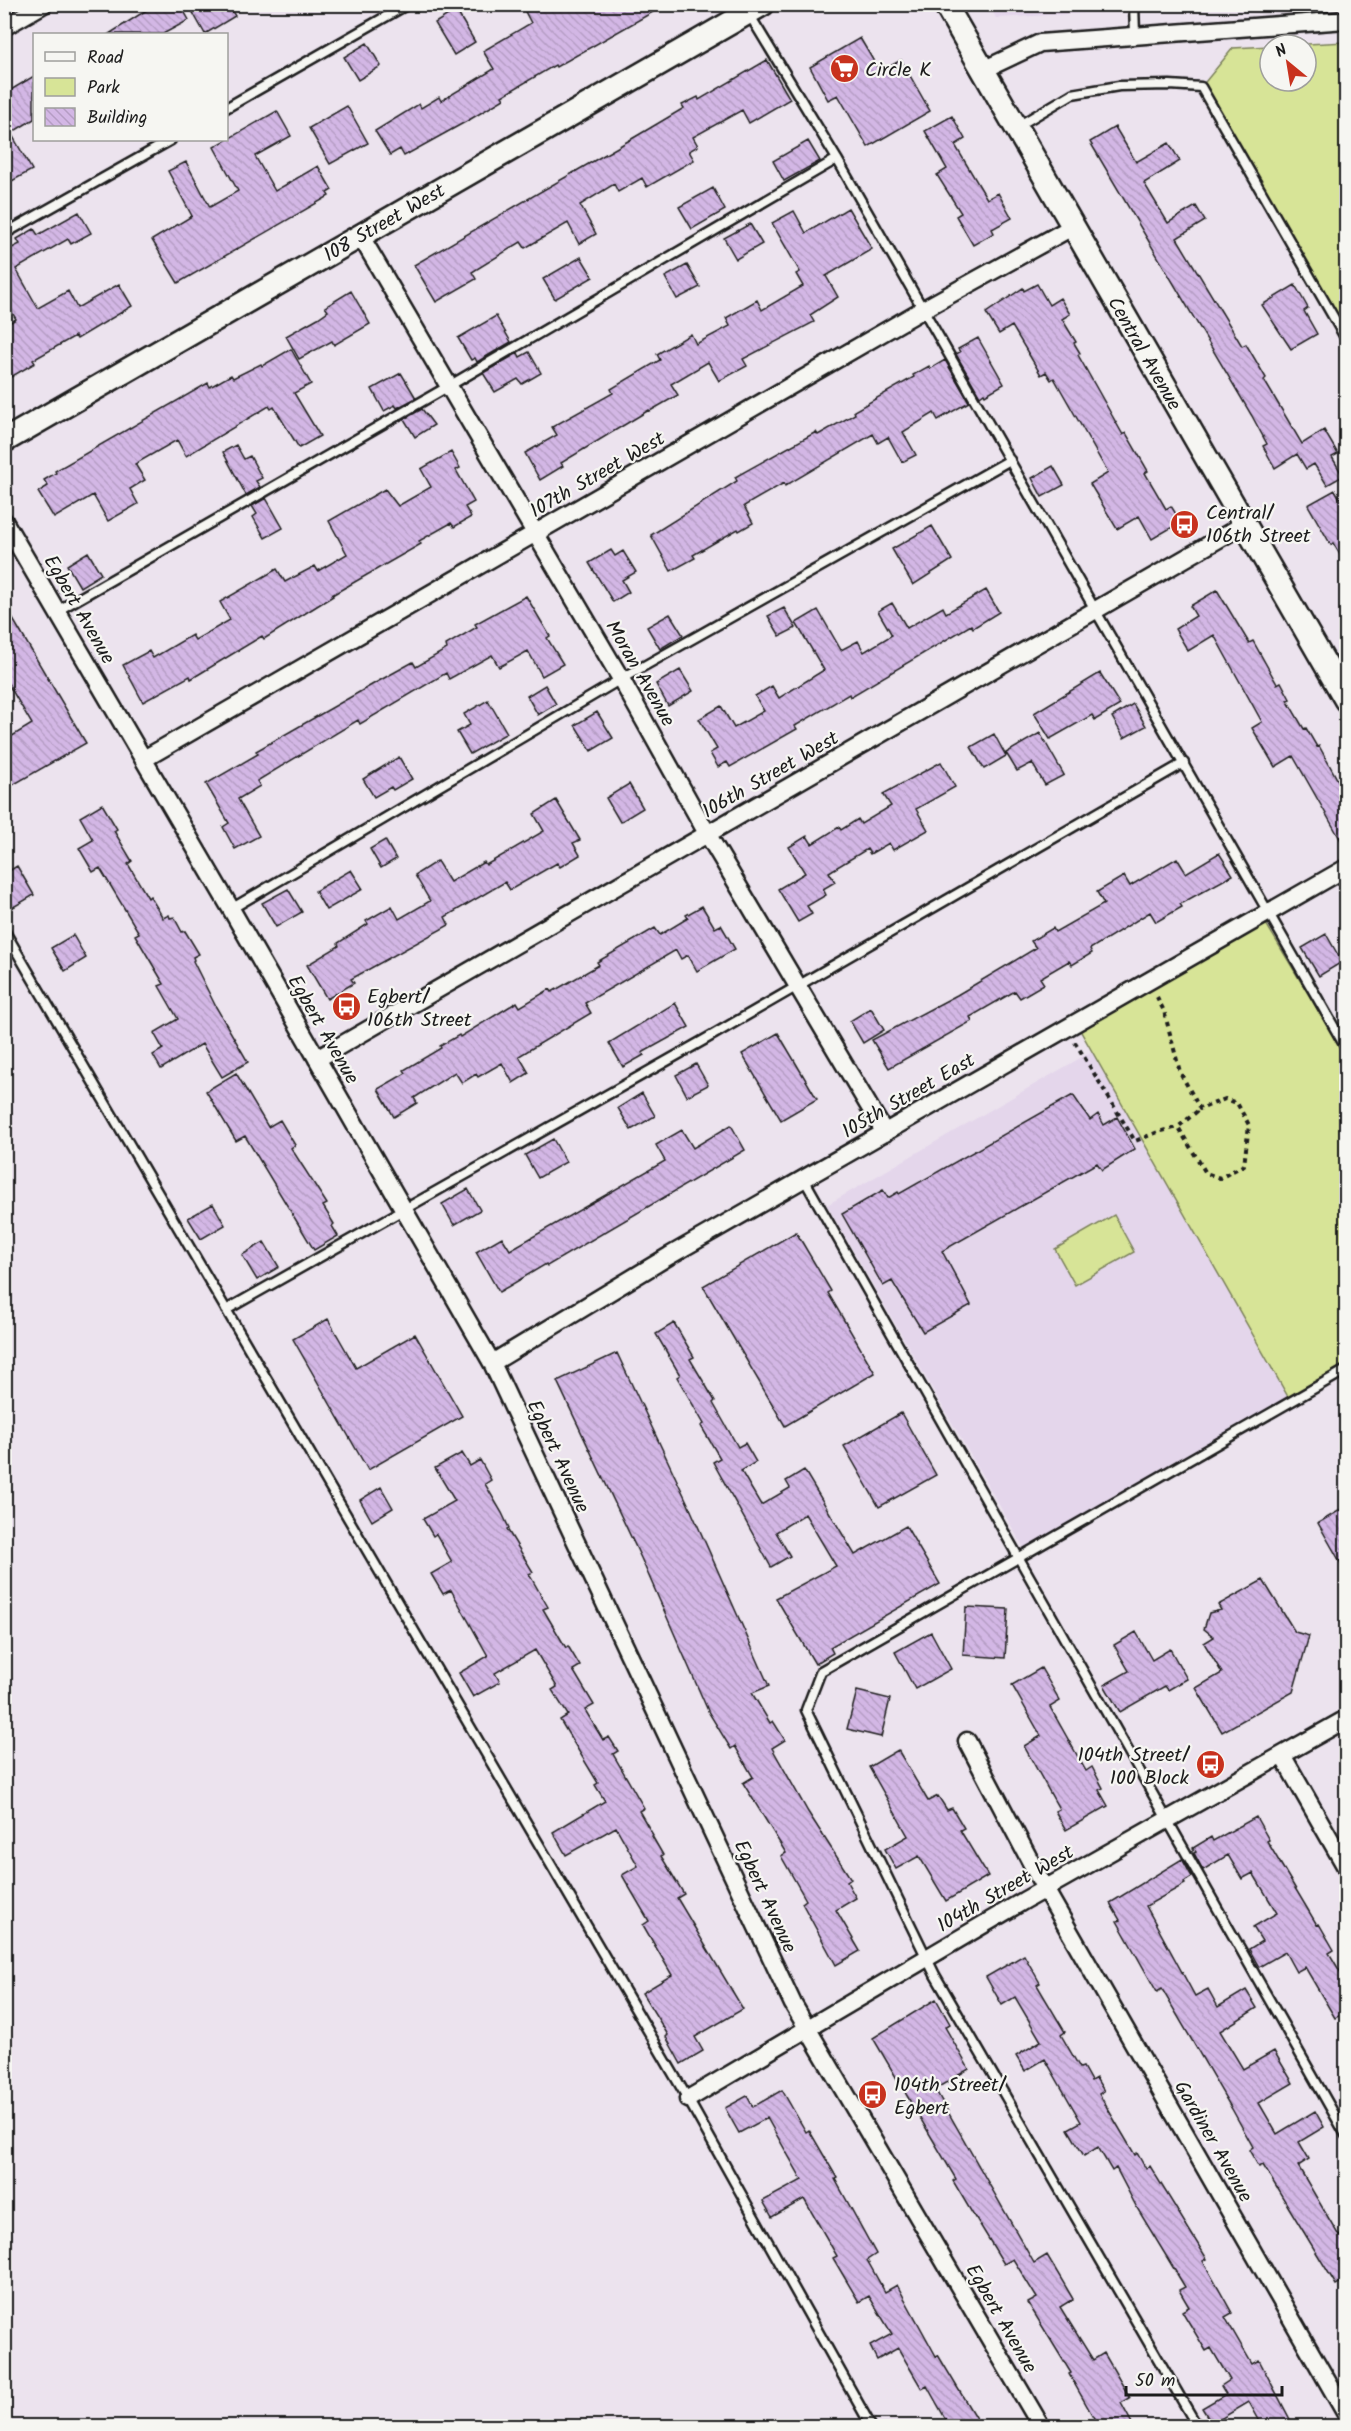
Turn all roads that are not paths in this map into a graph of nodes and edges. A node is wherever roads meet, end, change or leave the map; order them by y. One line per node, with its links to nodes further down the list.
1 (44, 4): 7 (street)
2 (408, 4): 10 (lane)
3 (1134, 4): 8 (lane)
4 (948, 5): 9 (street, Central Avenue)
5 (751, 7): 13 (lane); 16 (street, 108 Street West)
6 (1347, 20): 8 (street)
7 (4, 27)
8 (1135, 34): 9 (street)
9 (983, 70): 11 (street, Central Avenue)
10 (228, 107)
11 (1015, 127): 14 (street, Central Avenue); 18 (lane)
12 (169, 141): 15 (lane)
13 (837, 159): 17 (lane); 19 (lane)
14 (1072, 227): 17 (street, 107th Street West); 23 (street, Central Avenue)
15 (4, 234)
16 (360, 235): 19 (street, Moran Avenue); 20 (street, 108 Street West)
17 (922, 310): 21 (lane); 24 (street, 107th Street West)
18 (1347, 339)
19 (449, 386): 24 (street, Moran Avenue); 26 (lane)
20 (4, 441)
21 (1010, 460): 25 (lane); 27 (lane)
22 (4, 521): 26 (street, Egbert Avenue)
23 (1243, 525): 25 (street, 106th Street West); 28 (street, Central Avenue)
24 (537, 533): 27 (street, Moran Avenue); 29 (street, 107th Street West)
25 (1097, 609): 30 (lane); 31 (street, 106th Street West)
26 (57, 611): 29 (street, Egbert Avenue)
27 (621, 679): 31 (street, Moran Avenue); 33 (lane)
28 (1347, 700)
29 (144, 759): 33 (street, Egbert Avenue)
30 (1184, 763): 34 (lane); 36 (lane)
31 (708, 835): 36 (street, Moran Avenue); 38 (street, 106th Street West)
32 (1347, 868): 34 (street, 105th Street East)
33 (231, 909): 38 (street, Egbert Avenue)
34 (1269, 914): 37 (lane); 39 (street, 105th Street East)
35 (4, 930): 42 (lane)
36 (797, 985): 39 (street, Moran Avenue); 41 (lane)
37 (1347, 1048)
38 (316, 1059): 41 (street, Egbert Avenue)
39 (885, 1133): 40 (street, 105th Street East)
40 (804, 1179): 43 (street, 105th Street East); 45 (lane)
41 (404, 1209): 42 (lane); 43 (street, Egbert Avenue)
42 (226, 1310): 54 (lane)
43 (492, 1363): 53 (street, Egbert Avenue)
44 (1347, 1370): 45 (lane)
45 (1021, 1557): 49 (lane); 52 (lane)
46 (1347, 1719): 48 (street, 104th Street West)
47 (967, 1741): 51 (street, Gardiner Avenue)
48 (1282, 1755): 49 (street, 104th Street West); 50 (street)
49 (1167, 1820): 51 (street, 104th Street West); 55 (lane)
50 (1347, 1867)
51 (1045, 1889): 52 (street, 104th Street West); 56 (street, Gardiner Avenue)
52 (927, 1957): 53 (street, 104th Street West); 59 (lane)
53 (808, 2027): 54 (street, 104th Street West); 58 (street, Egbert Avenue)
54 (688, 2099): 57 (lane)
55 (1347, 2135)
56 (1347, 2414)
57 (871, 2427)
58 (1041, 2427)
59 (1197, 2427)

